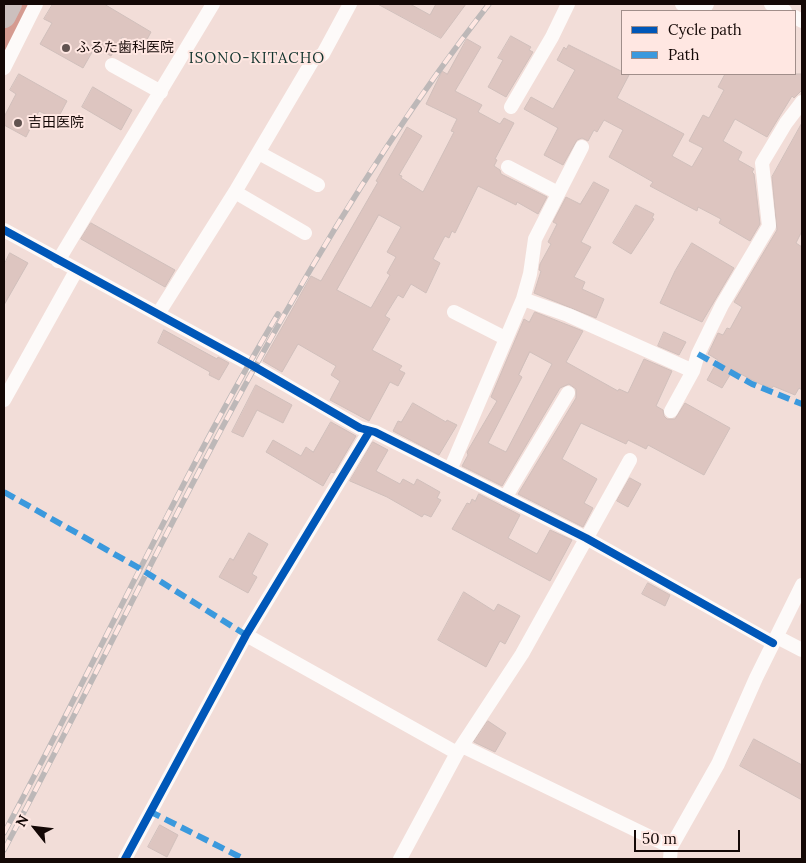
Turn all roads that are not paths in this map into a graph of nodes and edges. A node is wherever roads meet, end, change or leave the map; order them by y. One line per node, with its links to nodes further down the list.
1 (36, 4): 9 (street)
2 (213, 4): 12 (street)
3 (350, 4): 16 (street)
4 (568, 4): 14 (street)
5 (682, 4): 7 (street)
6 (769, 4): 8 (street)
7 (694, 10)
8 (782, 10)
9 (12, 20): 11 (street)
10 (112, 65): 12 (street)
11 (4, 68)
12 (161, 92): 23 (street)
13 (802, 102): 29 (street)
14 (511, 107)
15 (582, 147): 20 (street)
16 (258, 153): 18 (street); 19 (street)
17 (508, 167): 20 (street)
18 (318, 185)
19 (235, 192): 22 (street); 27 (street)
20 (558, 193): 25 (street)
21 (4, 230): 23 (street)
22 (304, 232)
23 (58, 261): 24 (street)
24 (76, 270): 27 (street); 31 (street)
25 (523, 299): 28 (street); 29 (street)
26 (454, 312): 28 (street)
27 (158, 314): 33 (street)
28 (504, 338): 35 (street)
29 (693, 371): 32 (street)
30 (568, 393): 36 (street)
31 (4, 400)
32 (671, 411)
33 (369, 432): 35 (street); 39 (street)
34 (630, 460): 37 (street)
35 (450, 470): 36 (street)
36 (505, 498): 37 (street)
37 (586, 538): 40 (street); 42 (street)
38 (802, 585): 40 (street)
39 (246, 635): 42 (street); 44 (street)
40 (775, 640): 41 (street); 43 (street)
41 (802, 650)
42 (460, 749): 43 (street); 45 (street)
43 (670, 853)
44 (125, 859)
45 (400, 859)

